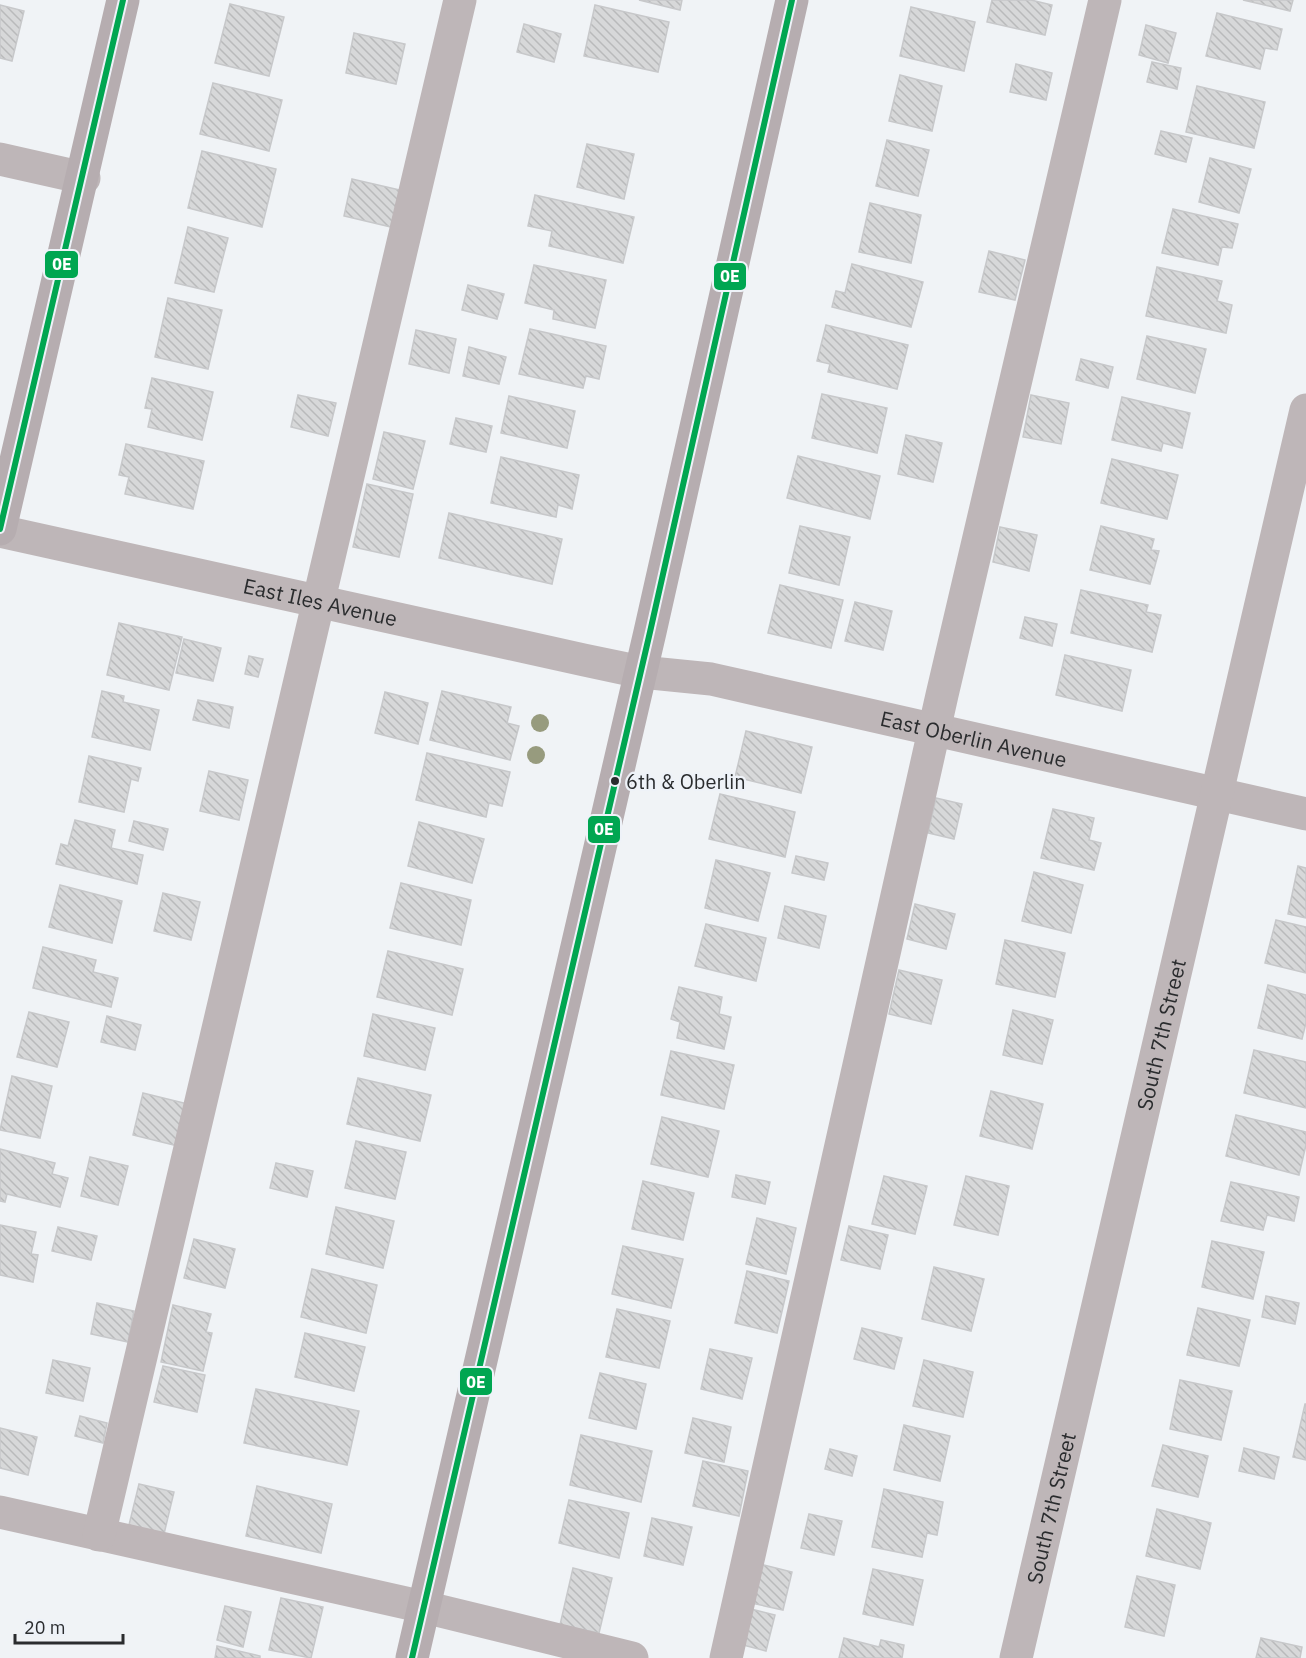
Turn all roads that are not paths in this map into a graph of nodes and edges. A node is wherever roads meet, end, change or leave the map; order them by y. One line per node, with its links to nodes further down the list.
1 (123, 0): 6 (main road)
2 (460, 0): 9 (street)
3 (792, 0): 10 (main road)
4 (1105, 0): 11 (street)
5 (0, 159): 6 (street)
6 (84, 178): 8 (main road)
7 (1306, 410): 12 (street, South 7th Street)
8 (0, 530): 9 (street, East Iles Avenue)
9 (319, 603): 10 (street, East Iles Avenue); 15 (street)
10 (641, 672): 11 (street, East Oberlin Avenue); 16 (main road)
11 (934, 729): 12 (street, East Oberlin Avenue); 19 (street)
12 (1216, 793): 13 (street, East Oberlin Avenue); 20 (street, South 7th Street)
13 (1306, 814)
14 (0, 1512): 15 (street)
15 (99, 1535): 16 (street)
16 (424, 1607): 17 (main road); 18 (street)
17 (412, 1658)
18 (632, 1658)
19 (726, 1658)
20 (1016, 1658)

